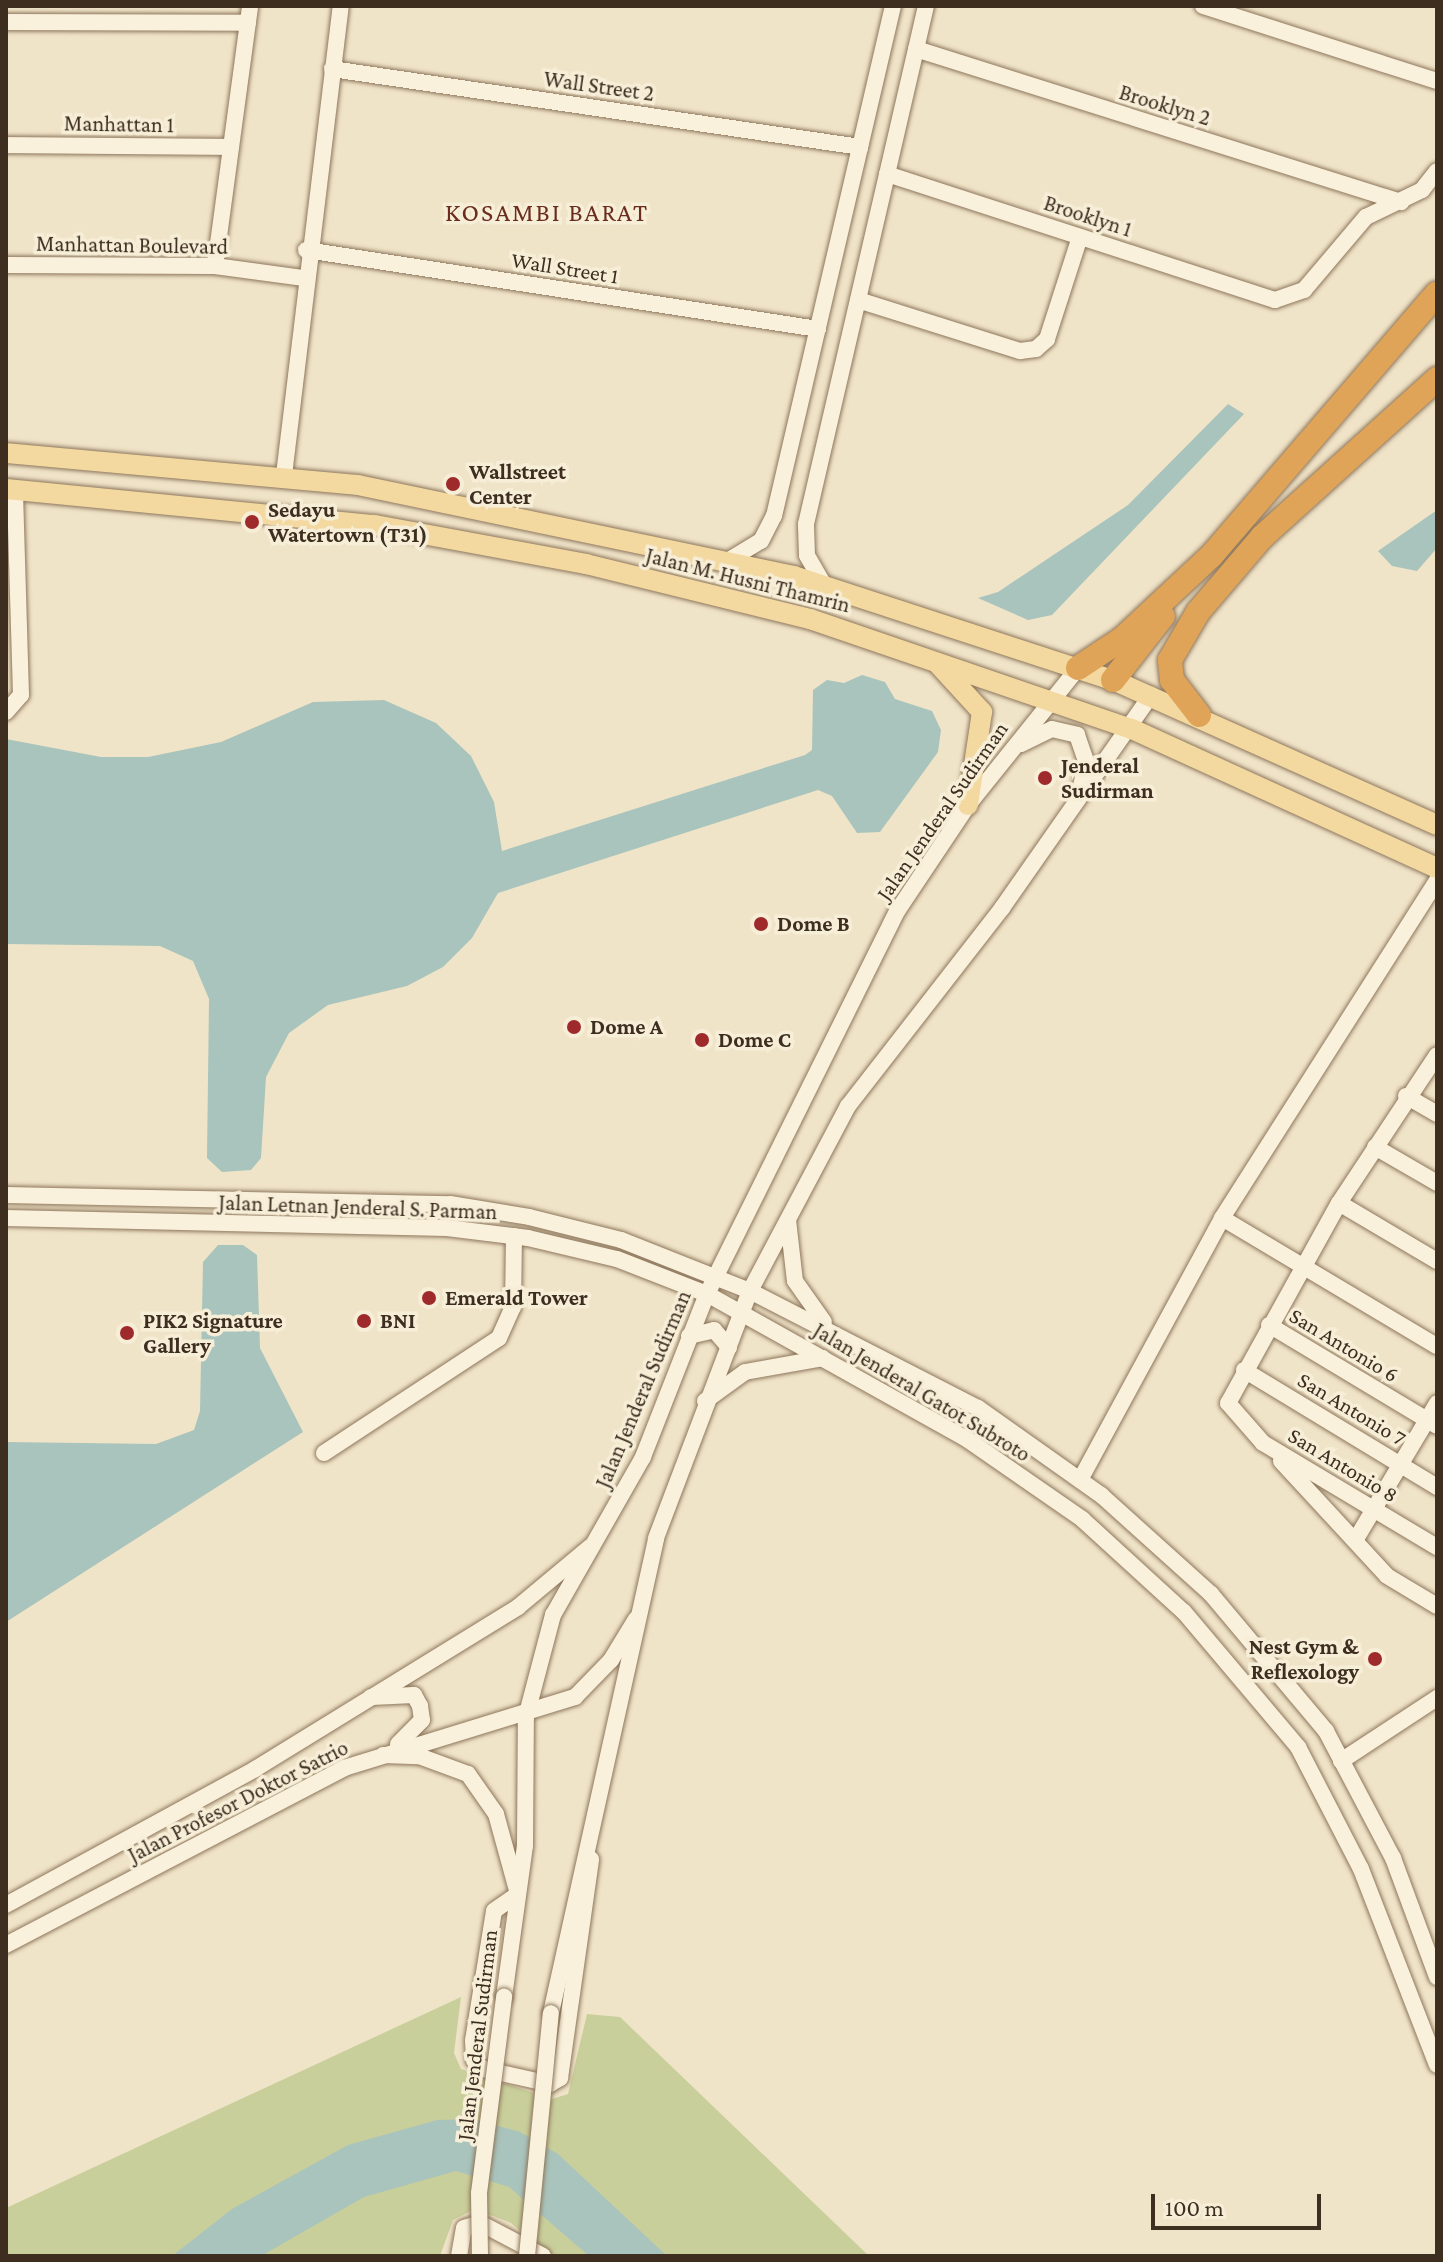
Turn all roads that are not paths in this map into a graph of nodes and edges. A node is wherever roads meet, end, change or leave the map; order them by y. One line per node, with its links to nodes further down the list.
1 (341, 6): 8 (street)
2 (893, 6): 12 (street)
3 (926, 6): 7 (street)
4 (1203, 6): 9 (street)
5 (249, 15): 6 (street); 11 (street)
6 (6, 22)
7 (916, 49): 14 (street); 15 (street, Brooklyn 2)
8 (332, 69): 12 (street, Wall Street 2); 17 (street)
9 (1437, 81)
10 (6, 145): 11 (street, Manhattan 1)
11 (231, 147): 19 (street)
12 (860, 147): 24 (street)
13 (1437, 171): 15 (street)
14 (887, 174): 16 (street, Brooklyn 1); 23 (street)
15 (1401, 202): 16 (street, Brooklyn 1)
16 (1080, 237): 23 (street)
17 (306, 250): 21 (street); 24 (street, Wall Street 1)
18 (6, 265): 19 (street, Manhattan Boulevard)
19 (215, 266): 21 (street, Manhattan Boulevard)
20 (1437, 272): 26 (highway)
21 (304, 278): 28 (street)
22 (1437, 293): 26 (highway)
23 (858, 300): 32 (street)
24 (818, 329): 31 (street)
25 (1437, 379): 39 (highway)
26 (1337, 414): 30 (highway)
27 (6, 453): 28 (main road, Jalan M. Husni Thamrin)
28 (284, 475): 31 (main road, Jalan M. Husni Thamrin)
29 (11, 489): 33 (main road, Jalan M. Husni Thamrin); 38 (street)
30 (1212, 555): 34 (highway); 35 (highway)
31 (729, 560): 32 (main road, Jalan M. Husni Thamrin)
32 (824, 585): 34 (main road, Jalan M. Husni Thamrin)
33 (928, 655): 37 (main road, Jalan M. Husni Thamrin); 42 (main road)
34 (1078, 668): 35 (main road, Jalan M. Husni Thamrin); 37 (street, Jalan Jenderal Sudirman)
35 (1113, 680): 36 (main road, Jalan M. Husni Thamrin)
36 (1151, 695): 39 (main road, Jalan M. Husni Thamrin); 40 (street)
37 (1050, 698): 40 (main road, Jalan M. Husni Thamrin); 41 (street, Jalan Jenderal Sudirman)
38 (6, 712)
39 (1199, 715): 44 (main road, Jalan M. Husni Thamrin)
40 (1132, 729): 43 (street); 45 (main road, Jalan M. Husni Thamrin)
41 (997, 767): 42 (street, Jalan Jenderal Sudirman); 43 (street)
42 (968, 805): 60 (street, Jalan Jenderal Sudirman)
43 (1073, 811): 54 (street)
44 (1437, 825)
45 (1437, 868)
46 (1437, 881): 56 (street)
47 (1437, 1055): 48 (street)
48 (1406, 1096): 49 (street); 50 (street)
49 (1437, 1114)
50 (1375, 1147): 51 (street); 53 (street)
51 (1437, 1183)
52 (6, 1195): 60 (street, Jalan Letnan Jenderal S. Parman)
53 (1339, 1203): 58 (street); 59 (street)
54 (788, 1215): 61 (street); 65 (street)
55 (6, 1218): 57 (street, Jalan Letnan Jenderal S. Parman)
56 (1222, 1218): 59 (street); 77 (street)
57 (514, 1236): 62 (street, Jalan Letnan Jenderal S. Parman); 75 (street)
58 (1437, 1261)
59 (1303, 1266): 64 (street); 67 (street)
60 (716, 1276): 61 (street, Jalan Jenderal Gatot Subroto); 62 (street, Jalan Jenderal Sudirman)
61 (750, 1291): 63 (street); 65 (street, Jalan Jenderal Gatot Subroto)
62 (707, 1294): 63 (street, Jalan Letnan Jenderal S. Parman); 66 (street, Jalan Jenderal Sudirman)
63 (743, 1312): 68 (street); 69 (street, Jalan Jenderal Gatot Subroto)
64 (1269, 1325): 70 (street); 73 (street, San Antonio 6)
65 (835, 1333): 77 (street, Jalan Jenderal Gatot Subroto)
66 (689, 1336): 68 (street); 80 (street, Jalan Jenderal Sudirman)
67 (1437, 1346)
68 (729, 1347): 71 (street)
69 (824, 1358): 71 (street); 95 (street, Jalan Jenderal Gatot Subroto)
70 (1244, 1370): 74 (street, San Antonio 8); 76 (street, San Antonio 7)
71 (705, 1401): 84 (street)
72 (1437, 1403): 73 (street)
73 (1432, 1424): 76 (street)
74 (1263, 1443): 79 (street, San Antonio 8); 81 (street)
75 (324, 1453)
76 (1400, 1465): 78 (street, San Antonio 7); 79 (street)
77 (1080, 1480): 89 (street, Jalan Jenderal Gatot Subroto)
78 (1437, 1487)
79 (1374, 1509): 81 (street); 82 (street, San Antonio 8)
80 (600, 1539): 86 (street, Jalan Profesor Doktor Satrio); 87 (street, Jalan Jenderal Sudirman)
81 (1356, 1539): 83 (street)
82 (1437, 1547)
83 (1437, 1606)
84 (643, 1607): 87 (street, Jalan Profesor Doktor Satrio); 90 (street)
85 (1437, 1698): 89 (street)
86 (356, 1702): 88 (street); 92 (street, Jalan Profesor Doktor Satrio)
87 (526, 1717): 88 (street, Jalan Profesor Doktor Satrio); 91 (street, Jalan Jenderal Sudirman)
88 (383, 1755): 91 (street); 93 (street, Jalan Profesor Doktor Satrio)
89 (1341, 1761): 94 (street, Jalan Jenderal Gatot Subroto)
90 (606, 1770): 91 (street); 98 (street, bridge)
91 (518, 1894): 97 (street, Jalan Jenderal Sudirman, bridge)
92 (6, 1905)
93 (6, 1945)
94 (1437, 1977)
95 (1437, 2065)
96 (459, 2256): 99 (street)
97 (480, 2256)
98 (527, 2256)
99 (543, 2256)

